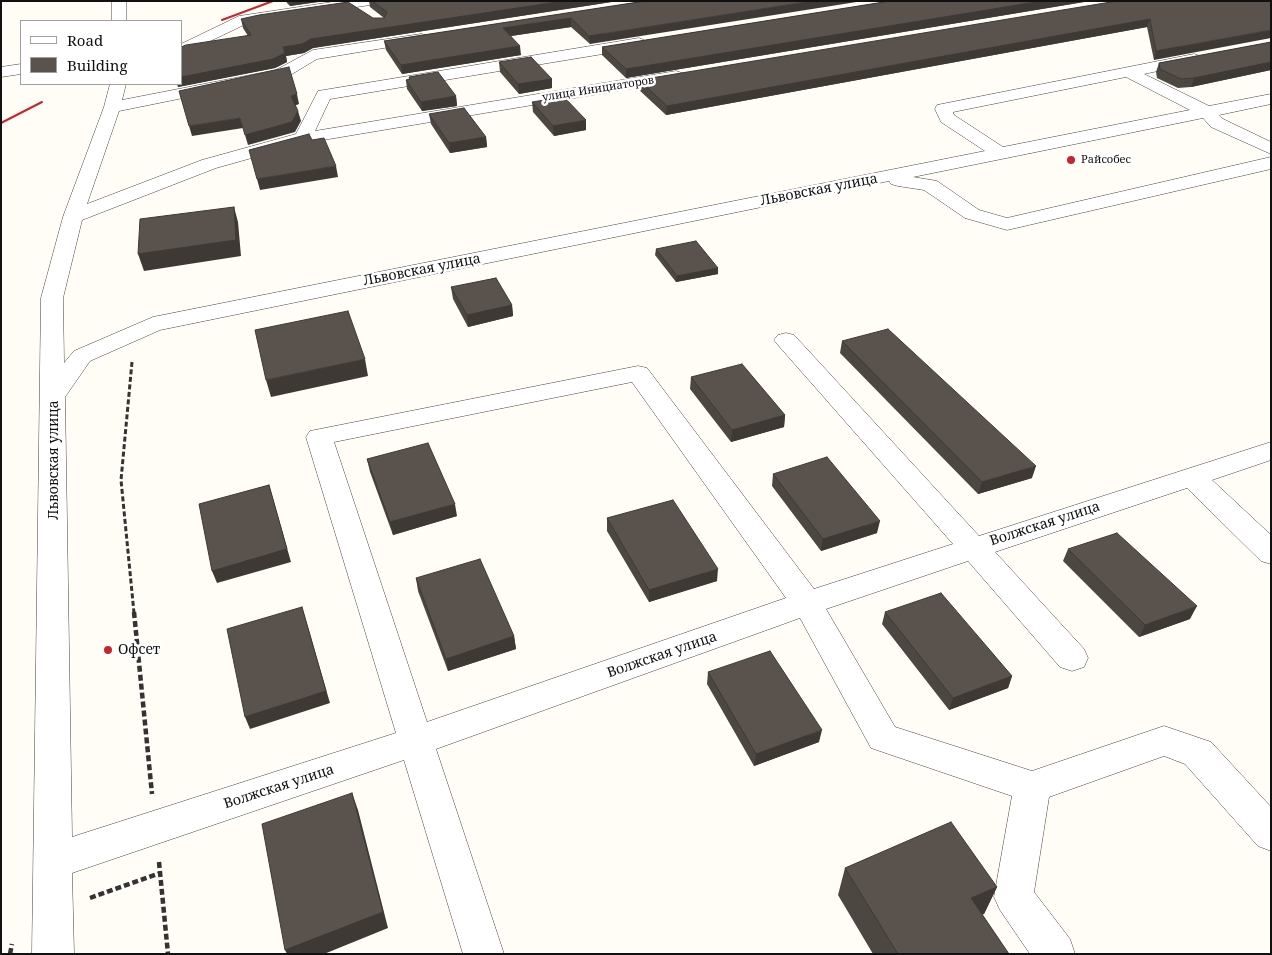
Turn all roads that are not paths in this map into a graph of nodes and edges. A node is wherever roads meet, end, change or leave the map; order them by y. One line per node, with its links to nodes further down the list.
1 (119, 1): 5 (street)
2 (370, 1): 3 (street)
3 (354, 4): 4 (street); 8 (street)
4 (373, 17)
5 (119, 20)
6 (439, 36): 16 (street)
7 (650, 41): 18 (street)
8 (182, 50)
9 (1205, 57): 12 (street)
10 (20, 68): 11 (street)
11 (1, 72)
12 (1130, 73): 17 (street); 20 (street)
13 (687, 75): 18 (street, улица Инициаторов)
14 (118, 85): 16 (street)
15 (1271, 99): 17 (street, Львовская улица)
16 (112, 107): 23 (street)
17 (1207, 112): 19 (street); 20 (street, Львовская улица)
18 (303, 138): 23 (street, улица Инициаторов)
19 (1271, 149)
20 (1001, 154): 22 (street, Львовская улица)
21 (1271, 163): 22 (street)
22 (883, 177): 25 (street, Львовская улица)
23 (73, 217): 25 (street)
24 (786, 340): 28 (street)
25 (53, 395): 35 (street, Львовская улица)
26 (1271, 451): 27 (street, Волжская улица)
27 (1192, 477): 28 (street, Волжская улица); 29 (street)
28 (974, 548): 30 (street, Волжская улица); 31 (street)
29 (1271, 553)
30 (807, 603): 32 (street, Волжская улица); 32 (street); 33 (street)
31 (1072, 658)
32 (418, 741): 35 (street, Волжская улица); 37 (street)
33 (1032, 787): 34 (street); 38 (street)
34 (1271, 834)
35 (54, 861): 36 (street, Львовская улица)
36 (53, 954)
37 (484, 954)
38 (1055, 954)

